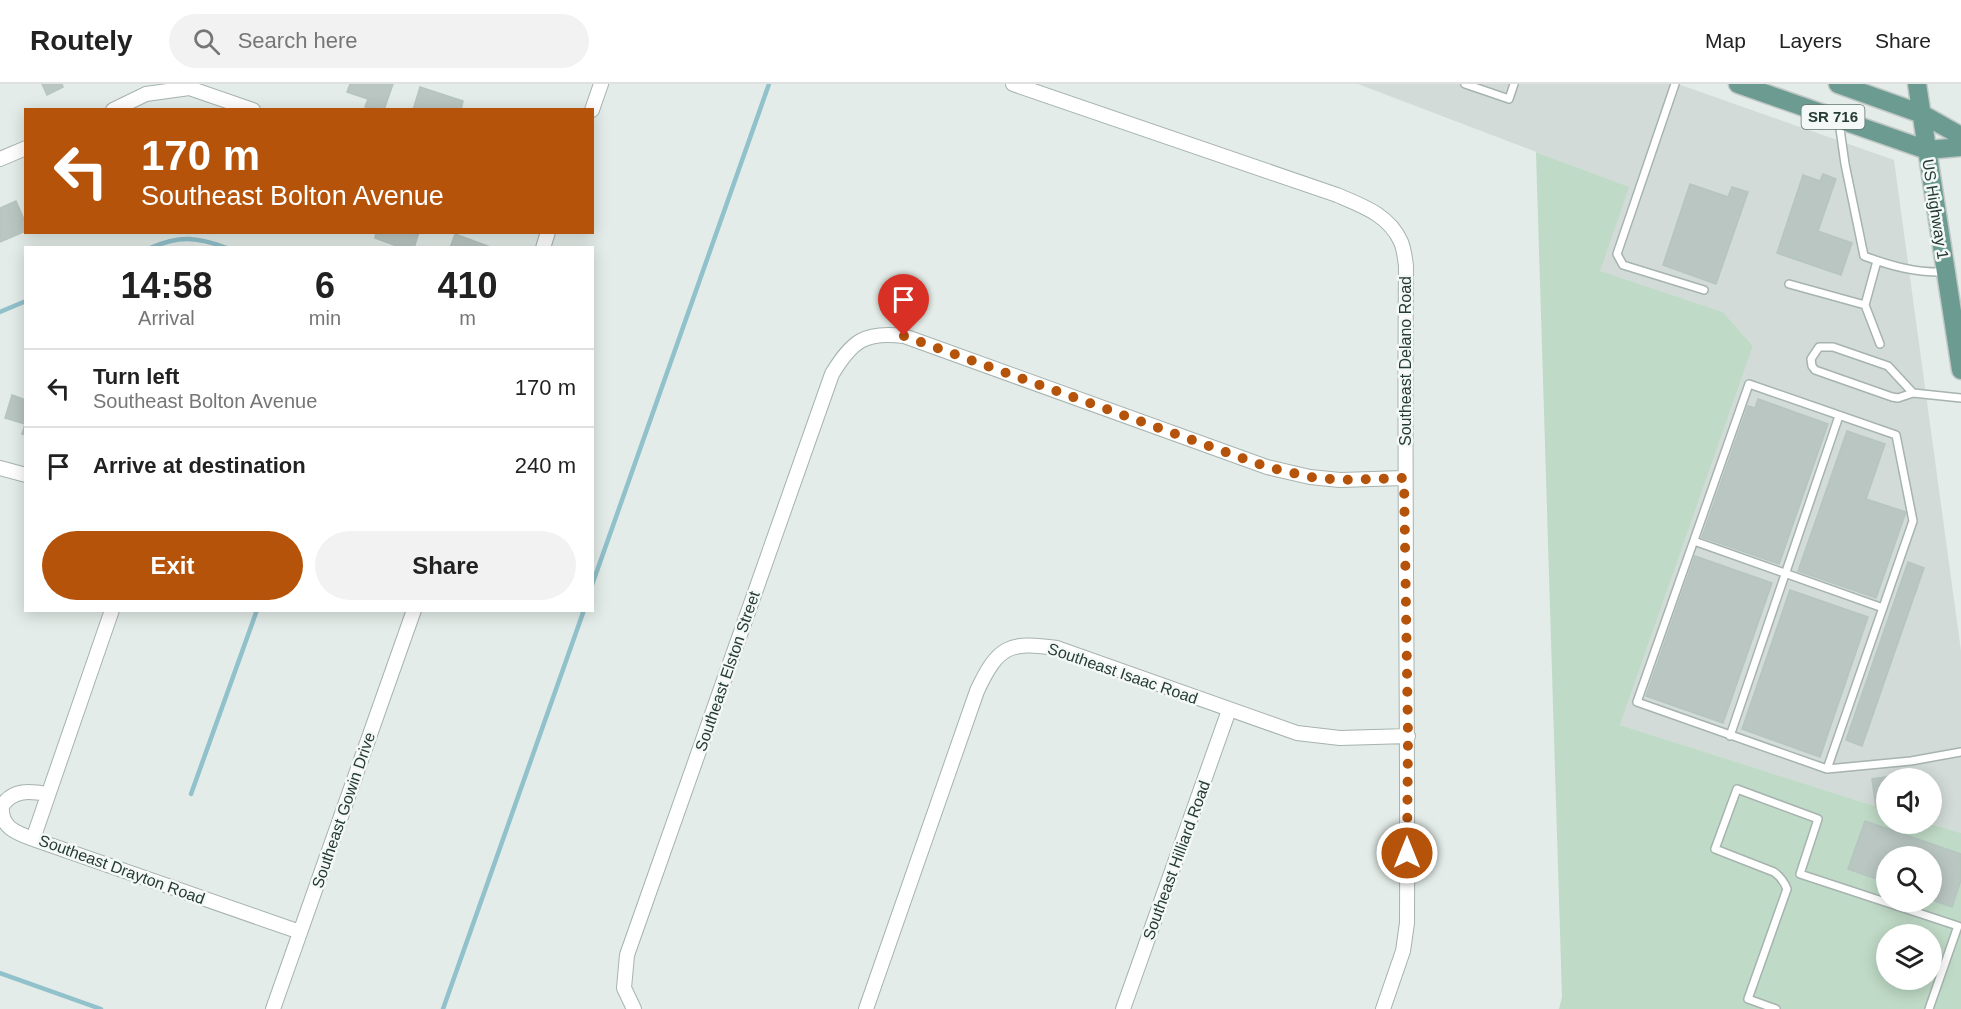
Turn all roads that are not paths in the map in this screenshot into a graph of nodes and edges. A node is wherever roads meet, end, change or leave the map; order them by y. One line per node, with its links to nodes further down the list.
1 (601, 84): 11 (street)
2 (1013, 84): 31 (street, Southeast Delano Road)
3 (1465, 84): 4 (lane)
4 (1514, 84)
5 (1675, 84): 22 (lane)
6 (1738, 84): 13 (main road, SR 716)
7 (1838, 84): 12 (main road, SR 716)
8 (1917, 84): 12 (main road, US Highway 1)
9 (117, 108): 10 (street)
10 (247, 108)
11 (593, 108)
12 (1922, 114): 14 (main road, SR 716); 17 (main road, US Highway 1)
13 (1839, 119): 17 (main road, SR 716); 19 (lane)
14 (1961, 136)
15 (1961, 147): 17 (main road, SR 716)
16 (24, 149): 18 (street)
17 (1927, 150): 20 (main road, US Highway 1)
18 (0, 159)
19 (1877, 261): 20 (lane); 23 (lane)
20 (1946, 272): 25 (main road, US Highway 1)
21 (1789, 284): 23 (lane)
22 (1704, 290)
23 (1865, 305): 24 (lane)
24 (1880, 344)
25 (1961, 370)
26 (1913, 393): 26 (lane); 27 (lane)
27 (1961, 398)
28 (1839, 416): 32 (lane); 33 (lane); 34 (lane)
29 (0, 468): 30 (street)
30 (24, 474)
31 (1404, 478): 38 (street, Southeast Delano Road); 46 (street, Southeast Elston Street)
32 (1694, 542): 33 (lane); 39 (lane)
33 (1785, 574): 34 (lane); 39 (lane)
34 (1882, 608): 41 (lane)
35 (111, 612): 42 (street, Southeast Drayton Road)
36 (413, 612): 44 (street, Southeast Gowin Drive)
37 (1230, 710): 38 (street, Southeast Isaac Road); 47 (street, Southeast Isaac Road); 48 (street, Southeast Hilliard Road)
38 (1408, 736): 49 (street, Southeast Delano Road)
39 (1730, 736): 41 (lane)
40 (1961, 752): 41 (lane)
41 (1827, 769)
42 (47, 794): 43 (street, Southeast Drayton Road); 43 (street)
43 (33, 839): 44 (street, Southeast Drayton Road)
44 (300, 932): 45 (street, Southeast Gowin Drive)
45 (273, 1009)
46 (634, 1009)
47 (866, 1009)
48 (1123, 1009)
49 (1383, 1009)
50 (1776, 1009): 51 (lane)
51 (1929, 1009)

